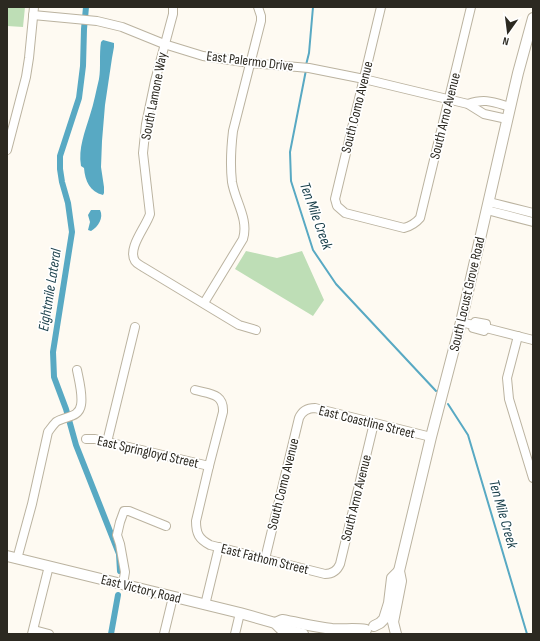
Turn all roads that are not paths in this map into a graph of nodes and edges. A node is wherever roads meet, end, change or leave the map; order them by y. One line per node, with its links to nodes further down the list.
1 (173, 7): 8 (street, South Lamone Way)
2 (258, 7): 9 (street)
3 (381, 7): 10 (street, South Como Avenue)
4 (471, 7): 11 (street, South Arno Avenue)
5 (33, 11): 8 (street, East Palermo Drive); 15 (street)
6 (533, 18): 7 (main road, South Locust Grove Road)
7 (531, 33): 13 (main road, South Locust Grove Road)
8 (164, 44): 9 (street, East Palermo Drive); 21 (street, South Lamone Way)
9 (250, 63): 10 (street, East Palermo Drive); 21 (street)
10 (364, 79): 11 (street, East Palermo Drive); 20 (street, South Como Avenue)
11 (449, 100): 12 (street, East Palermo Drive); 20 (street, South Arno Avenue)
12 (468, 104): 13 (street, East Palermo Drive); 14 (street, East Palermo Drive)
13 (510, 106): 14 (main road, South Locust Grove Road)
14 (507, 119): 17 (main road, South Locust Grove Road)
15 (9, 128): 16 (street)
16 (7, 150)
17 (488, 206): 18 (street); 19 (street); 22 (main road, South Locust Grove Road)
18 (533, 212)
19 (533, 222)
20 (416, 223)
21 (204, 304): 24 (street)
22 (461, 322): 25 (street); 31 (main road, South Locust Grove Road)
23 (135, 327): 33 (street)
24 (256, 330)
25 (518, 336): 26 (street); 35 (street)
26 (533, 340)
27 (77, 370): 39 (street)
28 (195, 390): 34 (street)
29 (304, 410): 30 (street, East Coastline Street); 40 (street, South Como Avenue)
30 (374, 423): 31 (street, East Coastline Street); 42 (street, South Arno Avenue)
31 (431, 437): 43 (main road, South Locust Grove Road)
32 (86, 439): 33 (street, East Springloyd Street)
33 (107, 442): 34 (street, East Springloyd Street)
34 (209, 466): 37 (street, East Fathom Street)
35 (533, 478)
36 (166, 526): 44 (street)
37 (219, 548): 40 (street, East Fathom Street); 46 (street)
38 (7, 556): 39 (main road, East Victory Road)
39 (17, 558): 41 (main road, East Victory Road)
40 (265, 559): 42 (street, East Fathom Street)
41 (49, 566): 44 (main road, East Victory Road); 50 (street)
42 (335, 571)
43 (399, 571): 49 (main road, South Locust Grove Road); 55 (main road, South Locust Grove Road)
44 (123, 584): 45 (main road, East Victory Road)
45 (173, 597): 46 (main road, East Victory Road); 52 (street)
46 (205, 605): 47 (main road, East Victory Road)
47 (240, 613): 48 (main road, East Victory Road); 53 (street)
48 (275, 622): 49 (main road, East Victory Road); 54 (main road, East Victory Road)
49 (368, 630): 55 (main road, East Victory Road)
50 (33, 632): 51 (street)
51 (49, 634)
52 (164, 634)
53 (235, 634)
54 (303, 634)
55 (395, 634)

